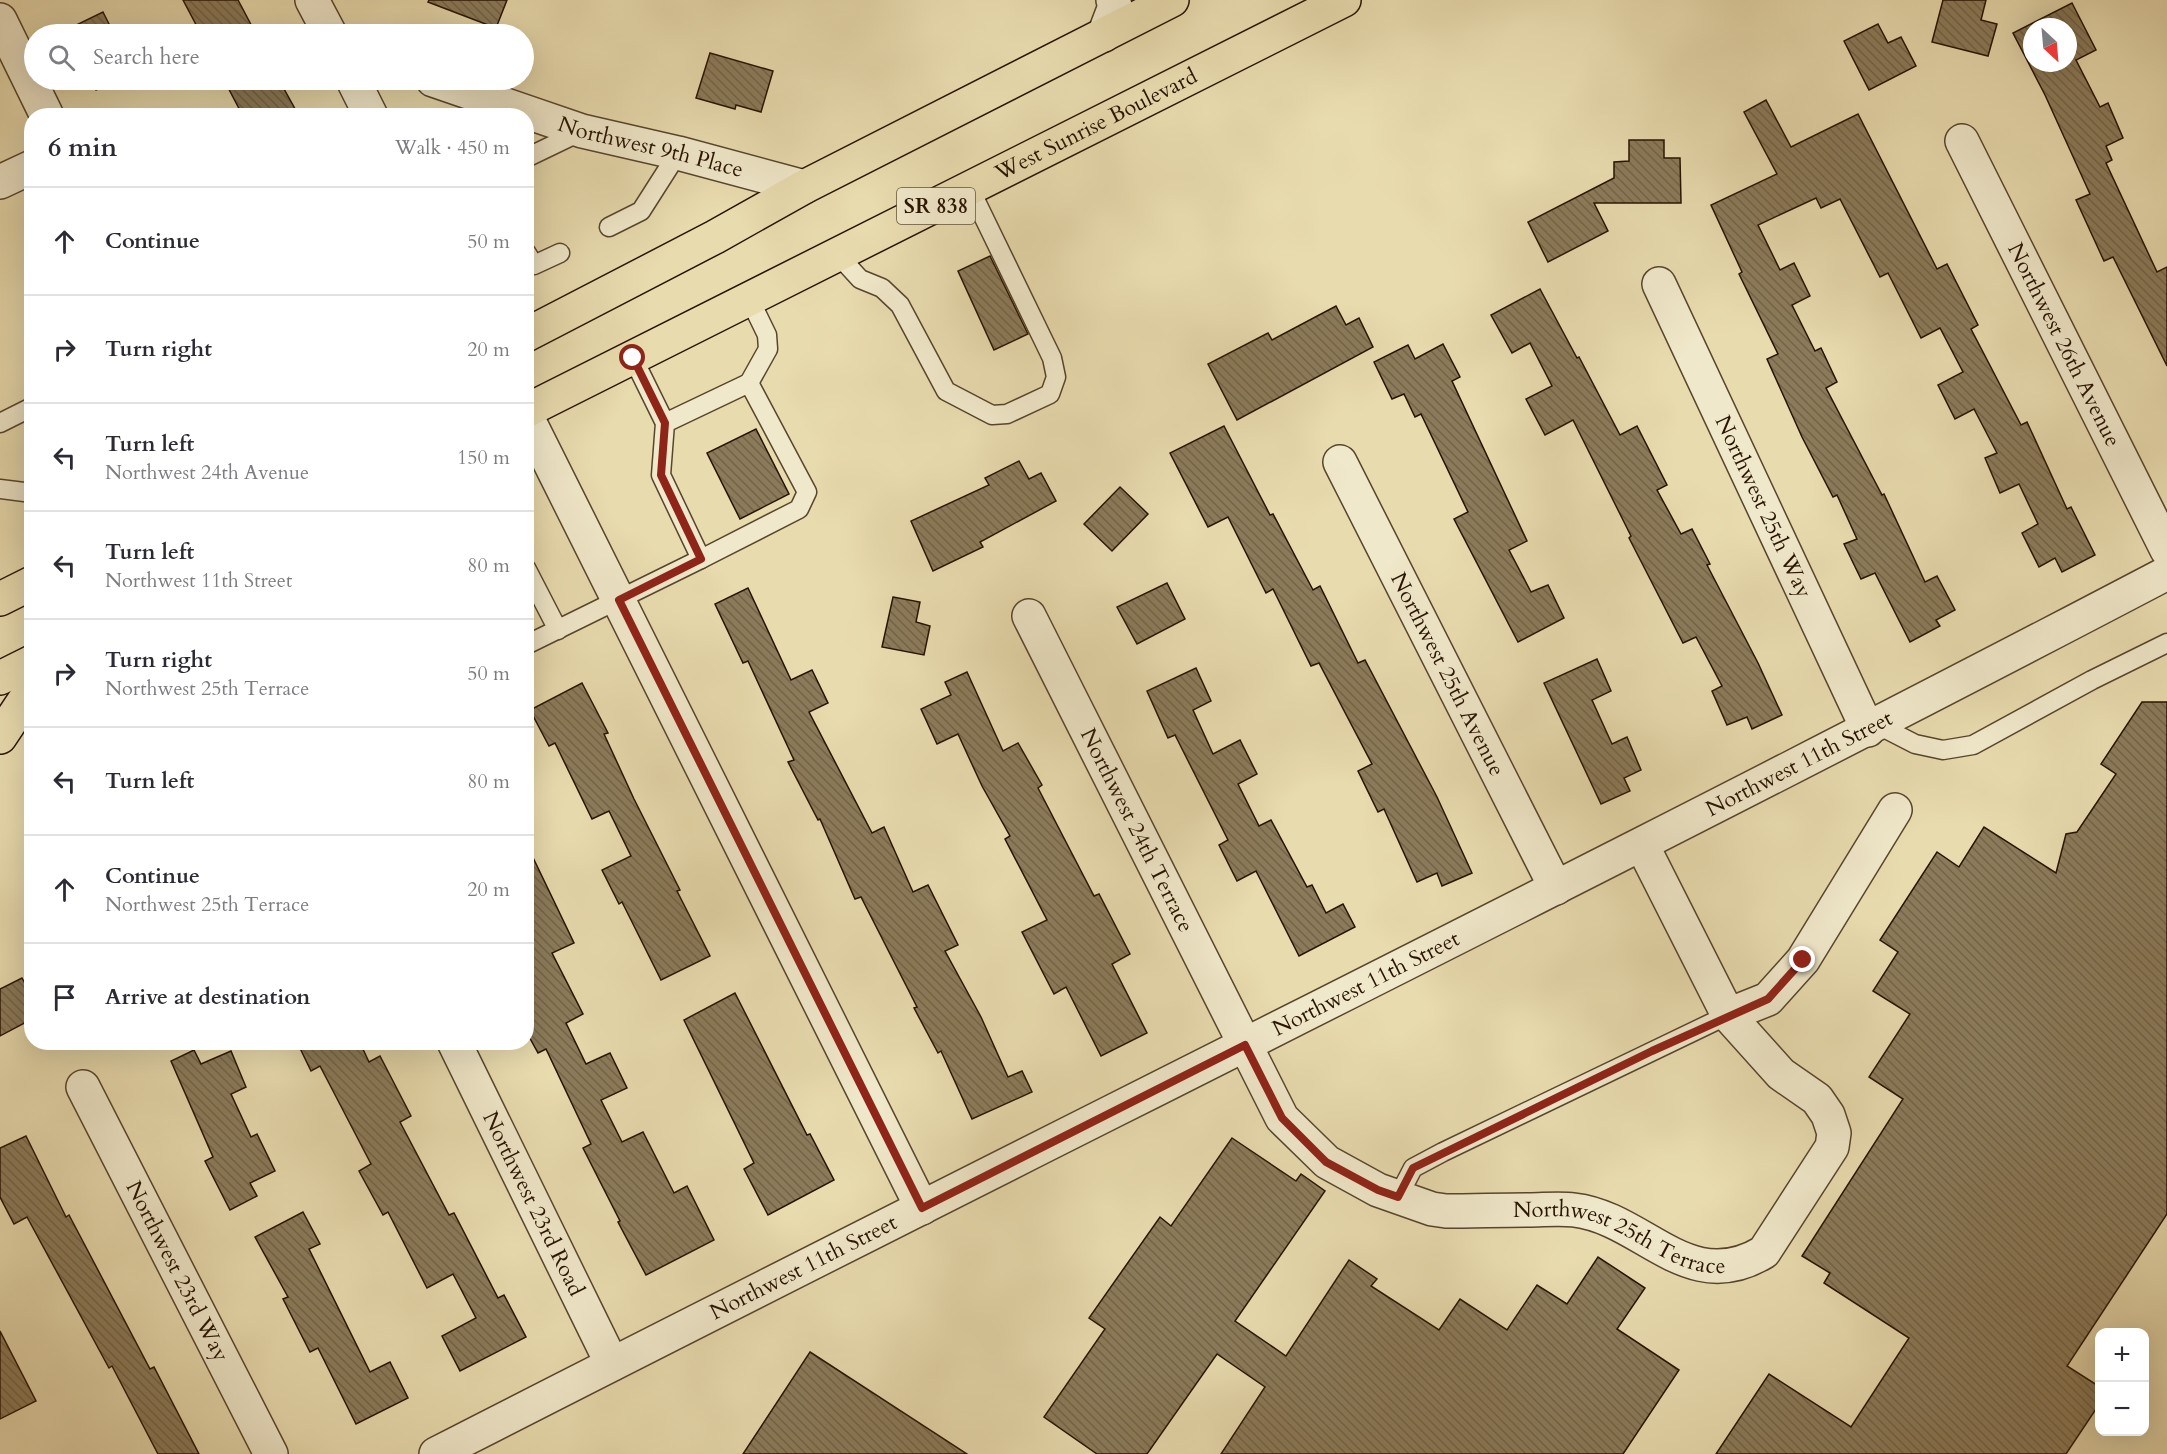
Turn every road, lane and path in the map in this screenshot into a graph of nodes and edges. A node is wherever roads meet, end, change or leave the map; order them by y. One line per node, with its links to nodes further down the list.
1 (312, 0): 6 (street)
2 (1113, 0): 7 (street)
3 (1172, 0): 7 (main road)
4 (1344, 0): 23 (main road, West Sunrise Boulevard / SR 838)
5 (0, 20): 8 (street)
6 (325, 24)
7 (1104, 35): 22 (main road)
8 (24, 70)
9 (34, 90): 12 (street)
10 (358, 90): 13 (street)
11 (462, 90): 14 (street, Northwest 9th Place)
12 (42, 108)
13 (367, 108)
14 (515, 108)
15 (534, 115): 16 (street, Northwest 9th Place)
16 (582, 131): 18 (street, Northwest 9th Place); 19 (lane)
17 (1962, 141): 43 (street, Northwest 26th Avenue)
18 (678, 153): 22 (street, Northwest 9th Place); 24 (lane)
19 (534, 154)
20 (24, 171): 21 (street)
21 (0, 182)
22 (804, 187): 30 (main road)
23 (970, 189): 26 (main road, West Sunrise Boulevard / SR 838); 26 (lane)
24 (609, 227)
25 (560, 253): 27 (lane)
26 (838, 255): 29 (main road, West Sunrise Boulevard / SR 838)
27 (534, 265)
28 (1659, 284): 59 (street, Northwest 25th Way)
29 (750, 300): 31 (main road, West Sunrise Boulevard / SR 838); 32 (lane)
30 (534, 330)
31 (633, 358): 33 (main road, West Sunrise Boulevard / SR 838); 36 (lane)
32 (749, 383): 36 (lane); 44 (lane)
33 (534, 409)
34 (24, 413): 35 (lane)
35 (0, 423)
36 (665, 423): 44 (lane)
37 (534, 429): 51 (street)
38 (1340, 462): 63 (street, Northwest 25th Avenue)
39 (24, 481): 40 (lane)
40 (0, 483)
41 (0, 489): 42 (lane)
42 (24, 492)
43 (2167, 550)
44 (701, 559): 51 (lane)
45 (24, 571): 46 (main road)
46 (0, 573)
47 (2167, 573): 59 (street, Northwest 11th Street)
48 (534, 584): 53 (lane)
49 (24, 587): 50 (main road)
50 (0, 599)
51 (619, 600): 53 (lane); 69 (street)
52 (1029, 616): 65 (street, Northwest 24th Terrace)
53 (558, 630): 54 (lane)
54 (534, 641)
55 (2167, 643): 59 (lane)
56 (24, 666): 57 (main road)
57 (0, 678)
58 (24, 701): 60 (main road)
59 (1873, 727): 62 (street, Northwest 11th Street)
60 (0, 737)
61 (1895, 810): 64 (street)
62 (1642, 845): 63 (street, Northwest 11th Street); 64 (street, Northwest 25th Terrace)
63 (1556, 888): 65 (street, Northwest 11th Street)
64 (1728, 1015): 68 (lane); 68 (street, Northwest 25th Terrace)
65 (1245, 1045): 68 (street, Northwest 25th Terrace); 69 (street, Northwest 11th Street)
66 (458, 1050): 70 (street, Northwest 23rd Road)
67 (83, 1087): 71 (street, Northwest 23rd Way)
68 (1398, 1197)
69 (922, 1208): 70 (street, Northwest 11th Street)
70 (612, 1364): 72 (street, Northwest 11th Street)
71 (271, 1454)
72 (436, 1454)

